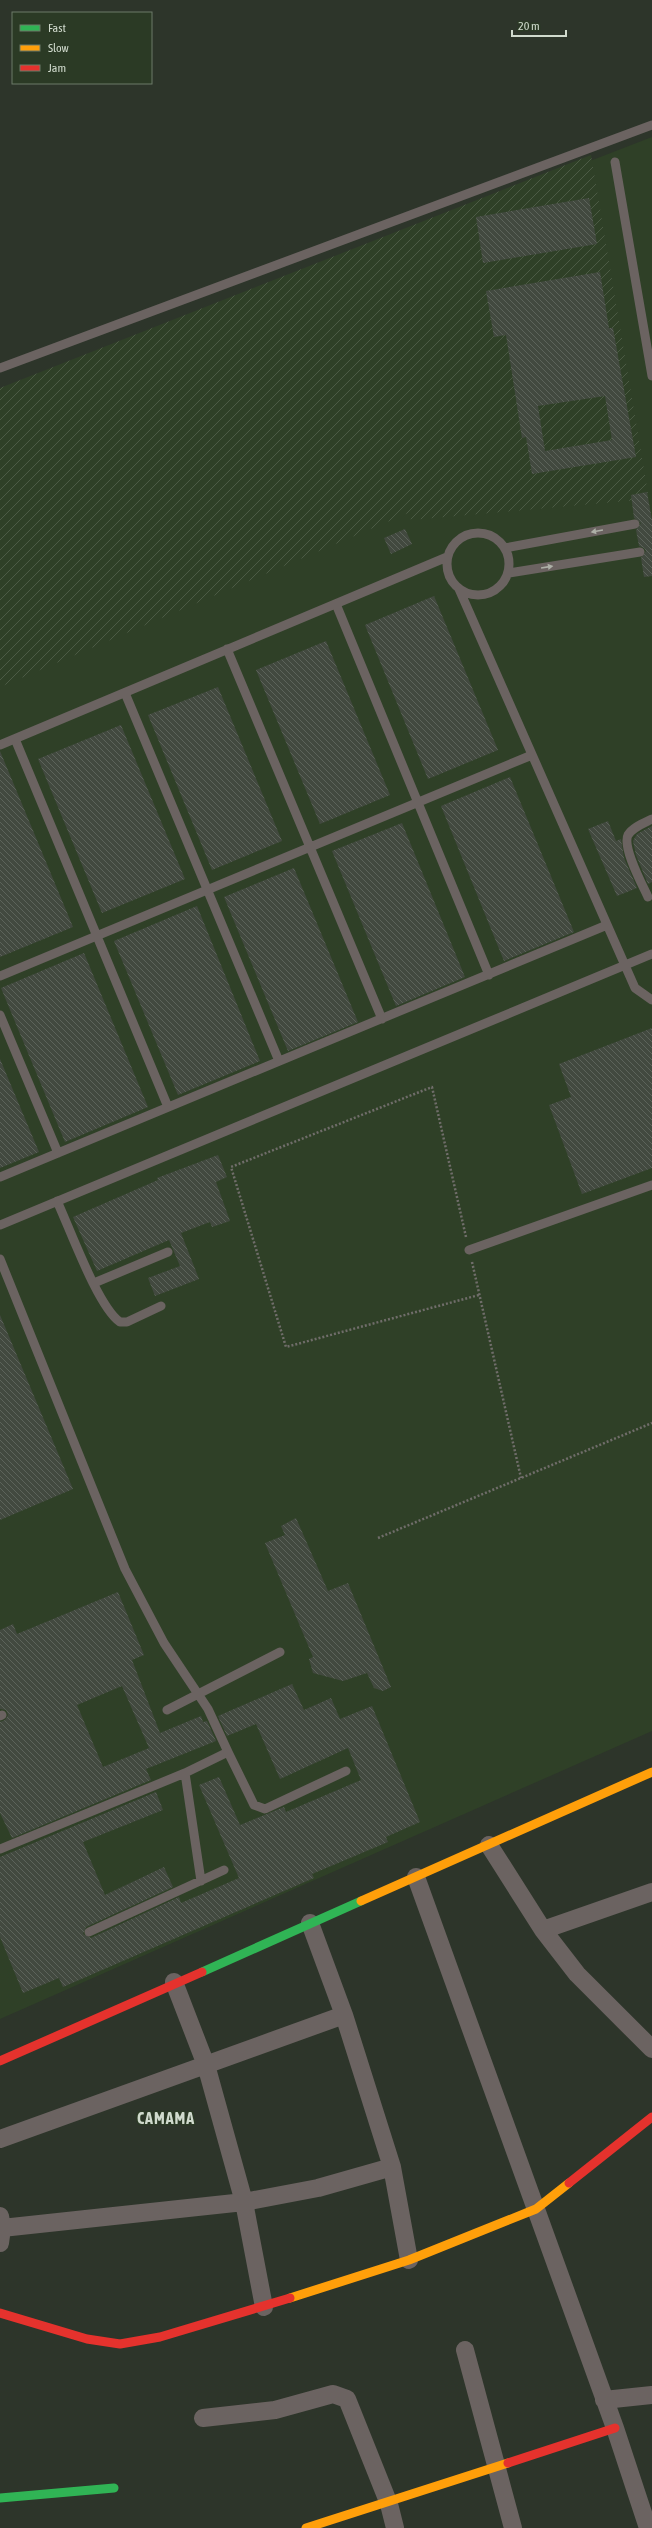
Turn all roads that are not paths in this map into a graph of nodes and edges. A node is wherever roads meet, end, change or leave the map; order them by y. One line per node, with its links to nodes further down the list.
1 (652, 125): 3 (lane)
2 (615, 162): 4 (lane)
3 (0, 368)
4 (652, 376)
5 (635, 524): 6 (lane, one-way to 6)
6 (506, 548): 8 (lane); 9 (lane)
7 (640, 552): 9 (lane, one-way to 7)
8 (447, 557): 10 (lane); 11 (lane)
9 (508, 573): 10 (lane)
10 (459, 589): 16 (lane)
11 (336, 604): 12 (lane); 17 (lane)
12 (227, 649): 13 (lane); 19 (lane)
13 (125, 692): 14 (lane); 20 (lane)
14 (15, 739): 15 (lane); 23 (lane)
15 (0, 745)
16 (532, 755): 17 (lane); 22 (lane)
17 (418, 802): 19 (lane); 26 (lane)
18 (652, 819): 21 (lane)
19 (310, 847): 20 (lane); 30 (lane)
20 (207, 890): 23 (lane); 31 (lane)
21 (648, 897)
22 (607, 925): 25 (lane); 26 (lane)
23 (97, 936): 27 (lane); 32 (lane)
24 (652, 954): 25 (lane)
25 (624, 964): 28 (lane); 36 (lane)
26 (489, 975): 30 (lane)
27 (0, 976)
28 (652, 1000)
29 (0, 1015): 33 (lane)
30 (382, 1019): 31 (lane)
31 (279, 1061): 32 (lane)
32 (168, 1107): 33 (lane)
33 (58, 1153): 34 (lane)
34 (0, 1177)
35 (652, 1185): 38 (lane)
36 (57, 1201): 37 (lane); 41 (lane)
37 (0, 1225)
38 (469, 1250)
39 (168, 1252): 41 (lane)
40 (0, 1259): 44 (lane)
41 (94, 1283): 42 (lane)
42 (161, 1306)
43 (280, 1652): 44 (lane)
44 (198, 1694): 45 (lane); 46 (lane)
45 (167, 1710)
46 (228, 1752): 47 (lane); 49 (lane)
47 (346, 1771)
48 (652, 1772): 50 (street)
49 (185, 1773): 51 (lane); 54 (lane)
50 (489, 1845): 53 (street); 57 (street)
51 (0, 1849)
52 (224, 1870): 54 (lane)
53 (416, 1877): 56 (street); 68 (street)
54 (201, 1881): 58 (lane)
55 (652, 1892): 57 (street)
56 (310, 1923): 59 (street); 60 (street)
57 (543, 1930): 61 (street)
58 (89, 1932)
59 (174, 1982): 62 (street); 63 (street)
60 (344, 2015): 63 (street); 66 (street)
61 (652, 2049)
62 (0, 2061)
63 (206, 2066): 65 (street); 67 (street)
64 (652, 2117): 68 (street)
65 (0, 2139)
66 (392, 2168): 67 (street); 70 (street)
67 (244, 2202): 69 (street); 71 (street)
68 (536, 2209): 70 (street); 75 (street)
69 (1, 2229)
70 (409, 2260): 71 (street)
71 (264, 2307): 72 (street)
72 (0, 2313)
73 (465, 2350): 78 (street)
74 (652, 2396): 75 (street)
75 (604, 2400): 77 (street)
76 (203, 2418): 81 (street)
77 (615, 2428): 78 (street); 85 (street)
78 (496, 2466): 81 (street); 84 (street)
79 (114, 2488): 80 (street)
80 (0, 2498)
81 (389, 2504): 82 (street); 83 (street)
82 (306, 2528)
83 (395, 2528)
84 (513, 2528)
85 (648, 2528)

